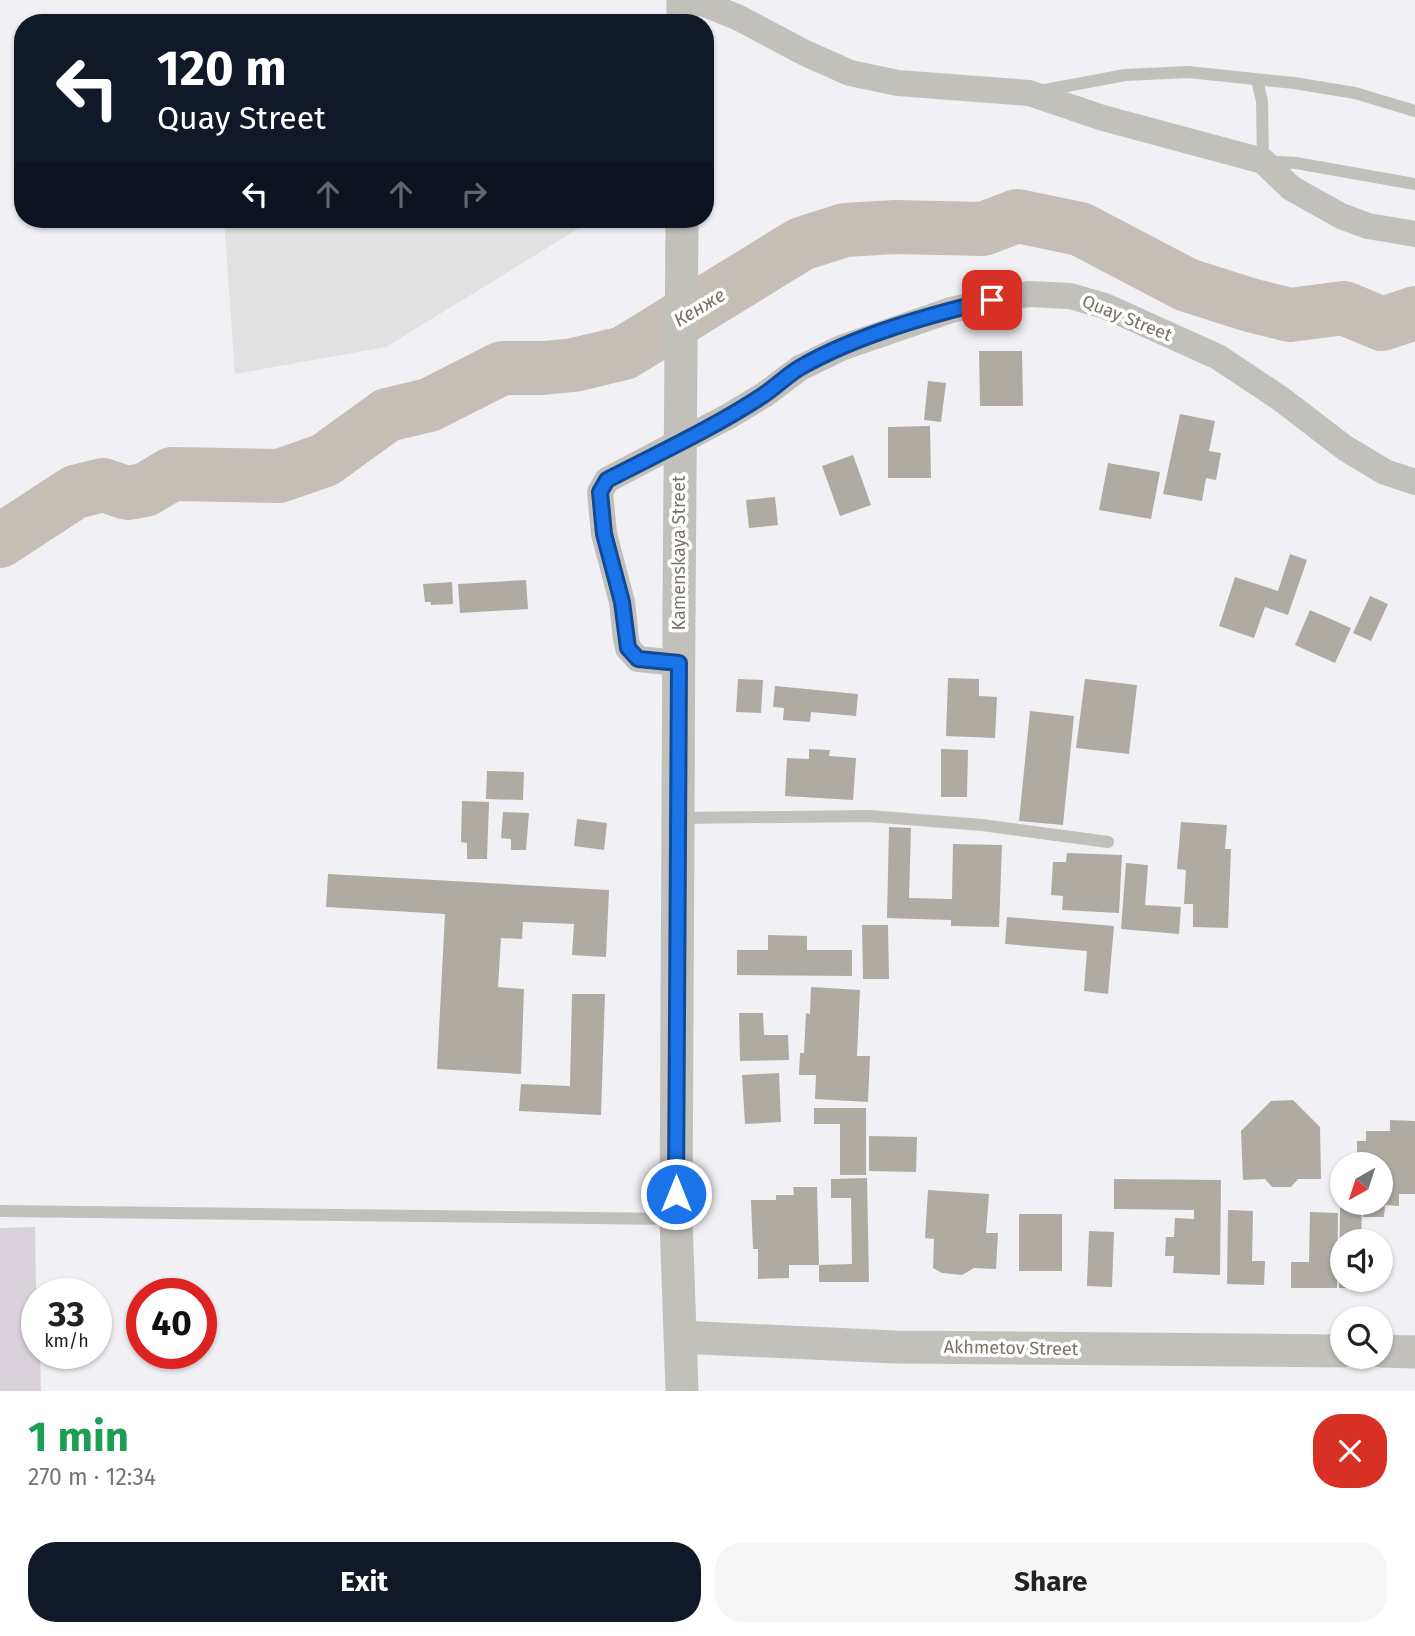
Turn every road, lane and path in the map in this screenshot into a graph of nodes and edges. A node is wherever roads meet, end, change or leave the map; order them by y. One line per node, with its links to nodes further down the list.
1 (695, 0): 3 (street)
2 (1257, 80): 3 (lane); 4 (lane); 5 (lane)
3 (1028, 93): 5 (street)
4 (1415, 111)
5 (1263, 161): 6 (lane); 8 (street)
6 (1415, 184)
7 (682, 228): 10 (street, Kamenskaya Street, bridge)
8 (1415, 234)
9 (1415, 482): 10 (street, Quay Street)
10 (679, 663): 11 (street, Kamenskaya Street)
11 (677, 818): 12 (lane); 14 (street, Kamenskaya Street)
12 (1108, 842)
13 (0, 1211): 14 (lane)
14 (676, 1219): 15 (street, Kamenskaya Street)
15 (680, 1337): 16 (street, Akhmetov Street); 19 (street, Kamenskaya Street)
16 (1330, 1351)
17 (1393, 1351): 18 (street)
18 (1415, 1352)
19 (682, 1391)

